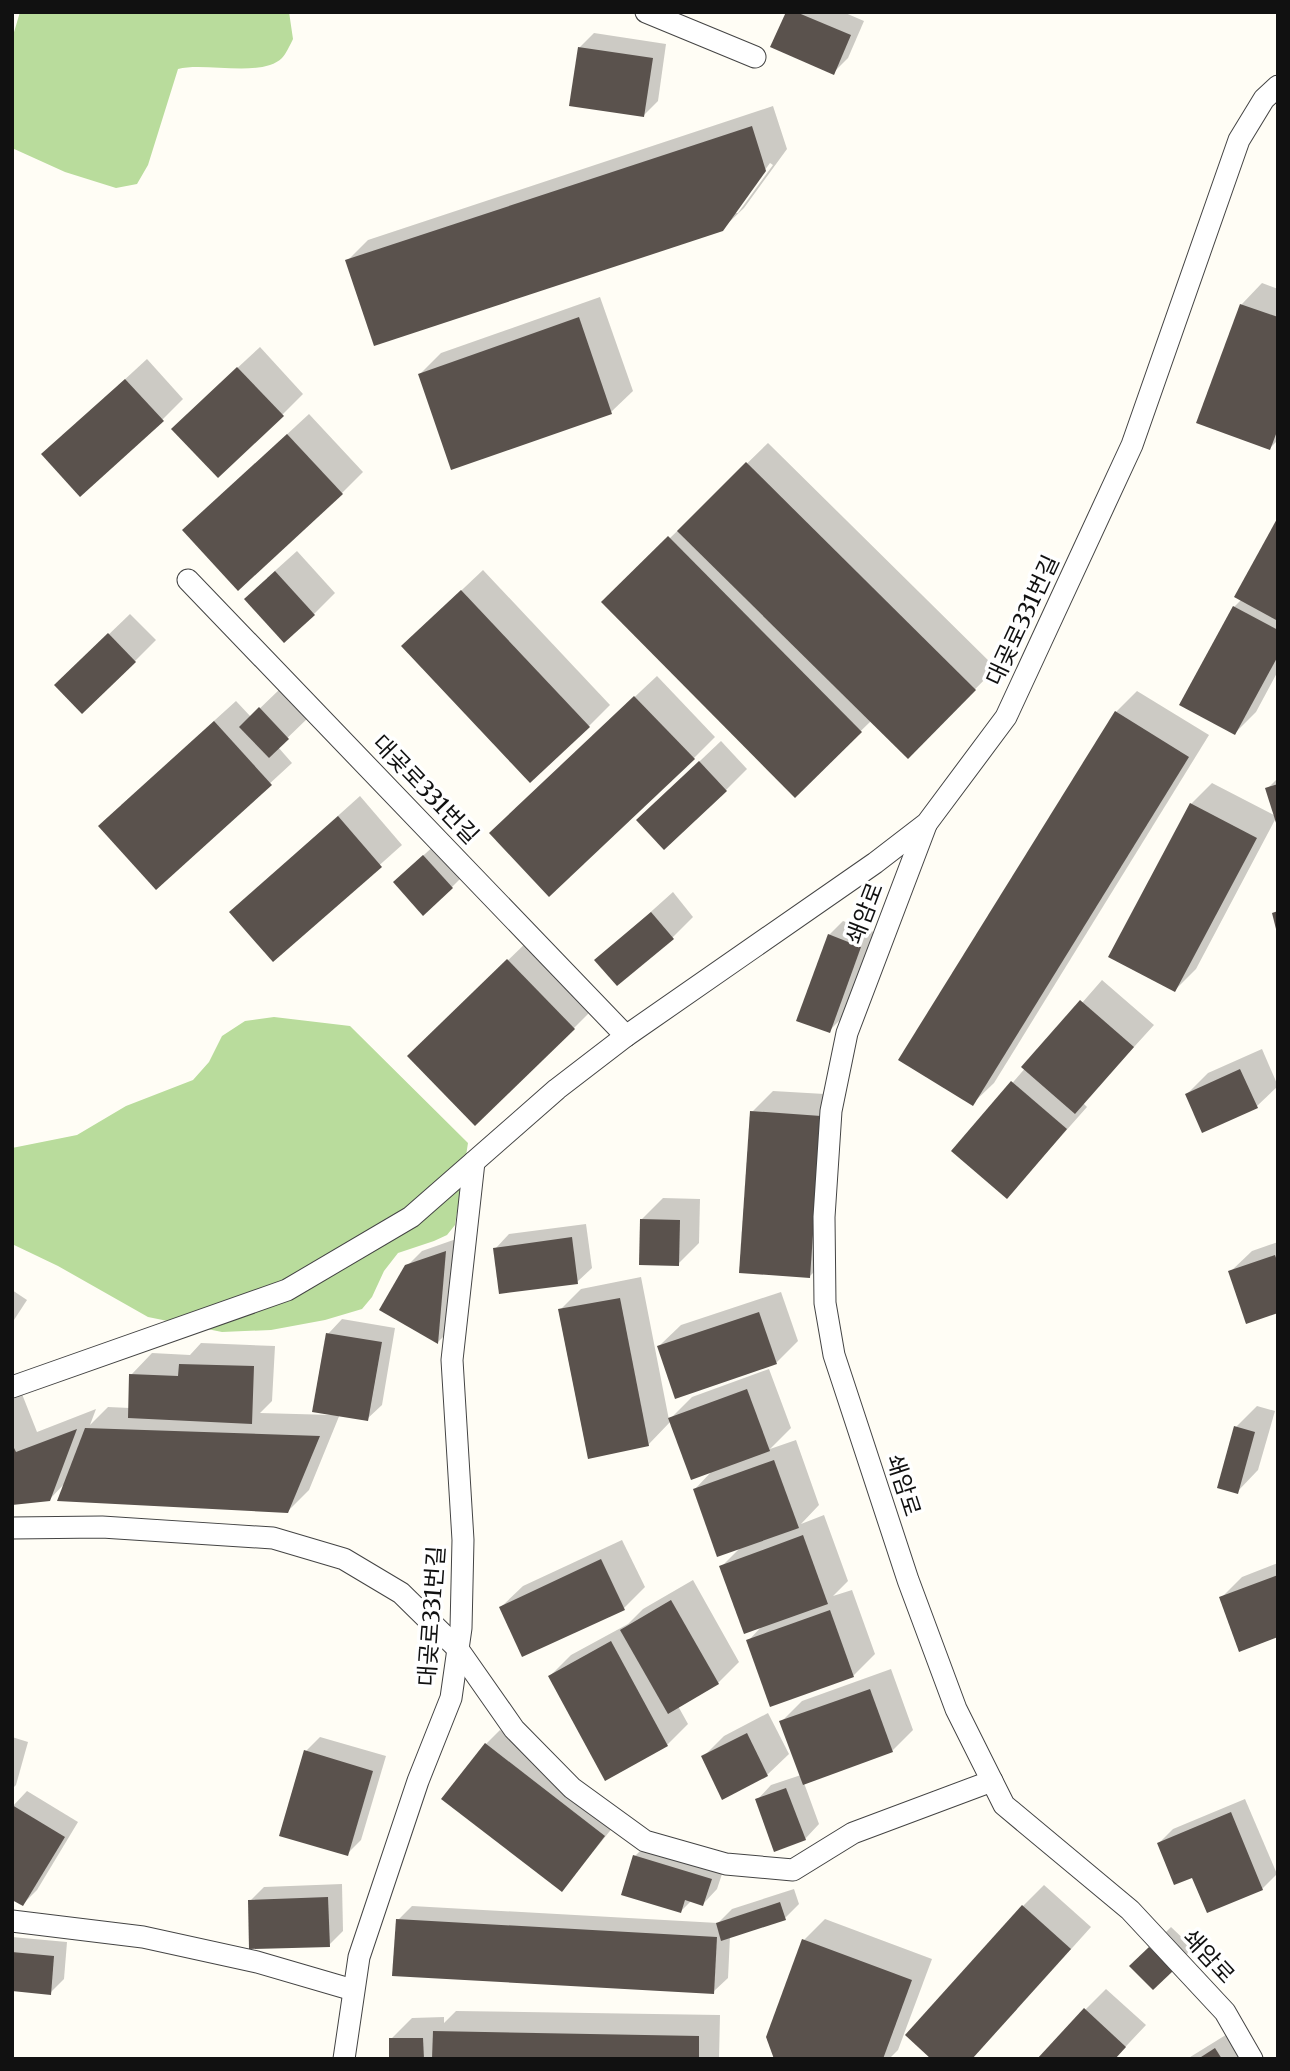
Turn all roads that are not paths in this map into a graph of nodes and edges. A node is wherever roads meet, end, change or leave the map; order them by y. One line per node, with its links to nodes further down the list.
1 (646, 12): 2 (lane)
2 (755, 57)
3 (1278, 86): 5 (lane, 대곶로331번길)
4 (188, 580): 6 (lane, 대곶로331번길)
5 (926, 823): 6 (lane, 대곶로331번길); 11 (lane, 쇄암로)
6 (626, 1036): 7 (lane, 대곶로331번길)
7 (474, 1162): 8 (lane, 대곶로331번길); 10 (lane, 대곶로331번길)
8 (12, 1387)
9 (12, 1528): 10 (lane)
10 (458, 1649): 11 (lane); 13 (lane, 대곶로331번길)
11 (992, 1781): 15 (lane, 쇄암로)
12 (12, 1921): 13 (lane)
13 (353, 1990): 14 (lane, 대곶로331번길)
14 (344, 2059)
15 (1252, 2059)

